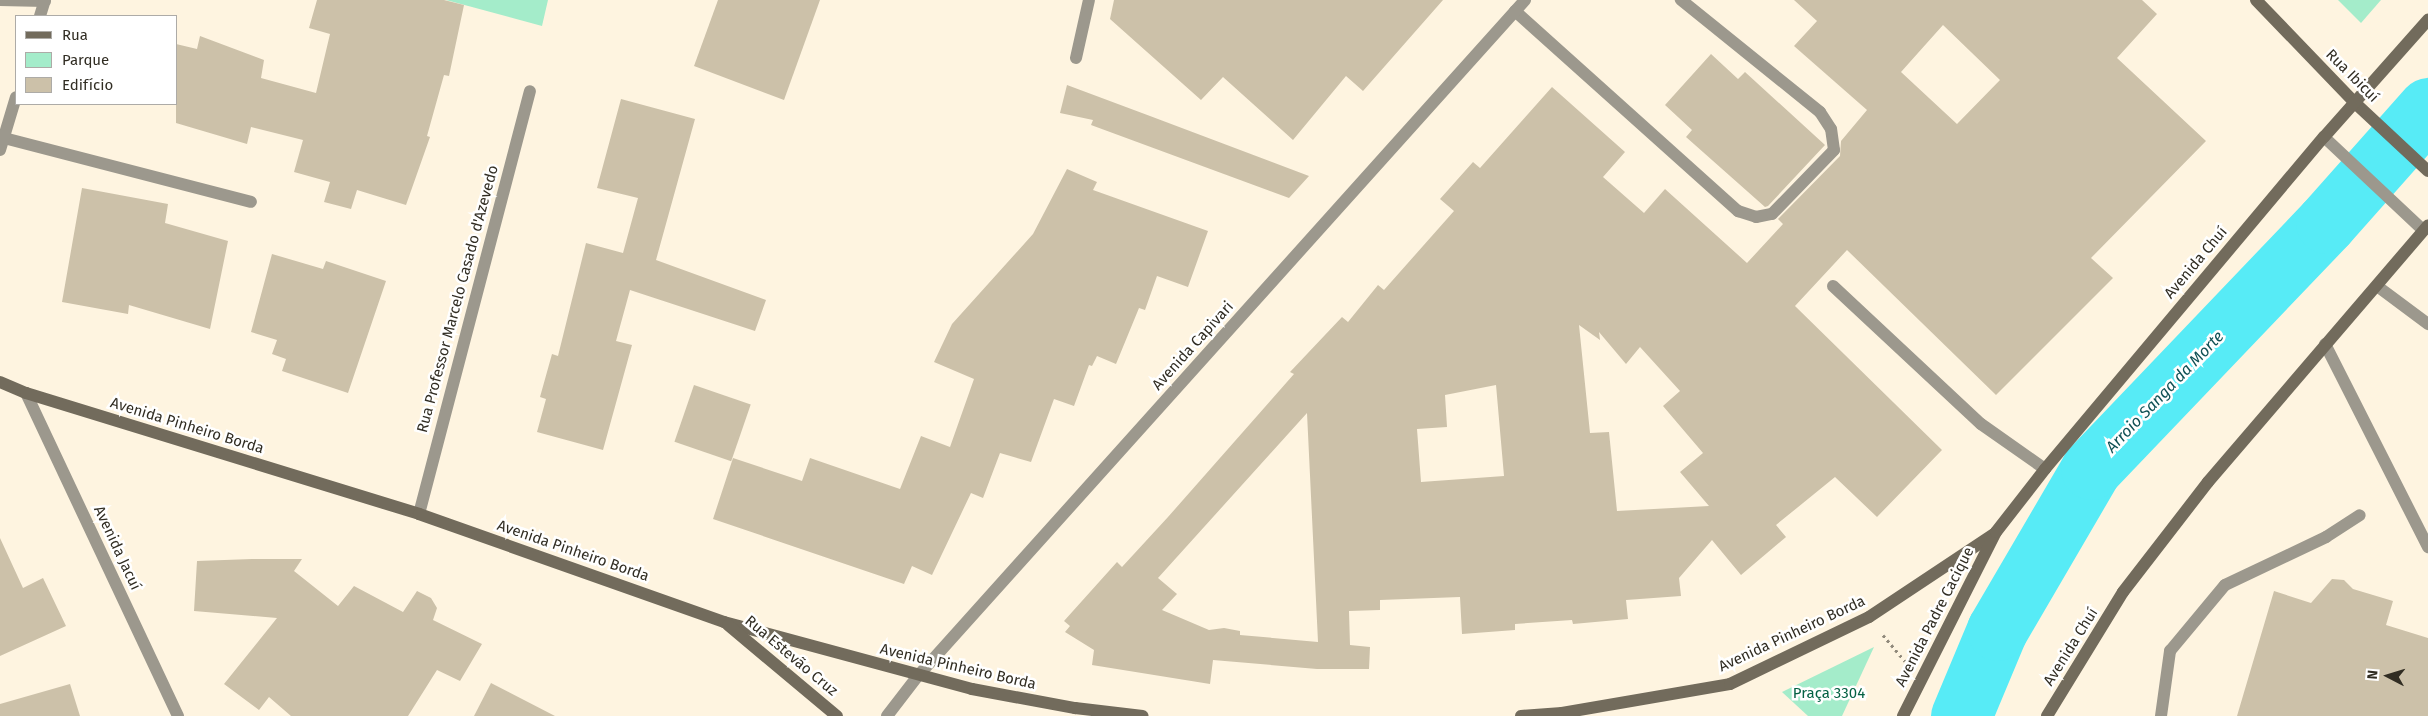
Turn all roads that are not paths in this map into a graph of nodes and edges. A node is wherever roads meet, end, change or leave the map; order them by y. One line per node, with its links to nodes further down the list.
1 (0, 0): 2 (street)
2 (45, 0): 8 (street)
3 (1088, 0): 10 (street)
4 (1526, 0): 7 (street, Avenida Capivari)
5 (1681, 0): 7 (street)
6 (2256, 0): 13 (main road, Rua Ibicuí)
7 (1515, 11): 31 (street, Avenida Capivari)
8 (40, 15)
9 (2428, 20): 13 (main road, Avenida Chuí)
10 (1076, 58)
11 (530, 91): 26 (street, Rua Professor Marcelo Casado d'Azevedo)
12 (15, 99): 15 (street)
13 (2354, 102): 14 (main road, Avenida Chuí); 16 (main road, Rua Ibicuí)
14 (2324, 136): 18 (street); 25 (main road, Avenida Chuí)
15 (2, 144): 17 (street)
16 (2428, 171)
17 (251, 202)
18 (2426, 228): 20 (main road, Avenida Chuí)
19 (1833, 286): 25 (street)
20 (2377, 286): 21 (street); 22 (main road, Avenida Chuí)
21 (2428, 324)
22 (2325, 344): 29 (street); 38 (main road, Avenida Chuí)
23 (0, 382): 24 (main road, Avenida Pinheiro Borda)
24 (26, 393): 26 (main road, Avenida Pinheiro Borda); 32 (street, Avenida Jacuí)
25 (2045, 469): 28 (main road, Avenida Chuí)
26 (419, 514): 30 (main road, Avenida Pinheiro Borda)
27 (2360, 516): 39 (street)
28 (1996, 532): 36 (main road, Avenida Pinheiro Borda); 37 (main road, Avenida Padre Cacique)
29 (2428, 547)
30 (724, 622): 31 (main road, Avenida Pinheiro Borda); 33 (main road, Rua Estevão Cruz)
31 (917, 677): 34 (street, Avenida Capivari); 35 (main road, Avenida Pinheiro Borda)
32 (178, 716)
33 (837, 716)
34 (887, 716)
35 (1143, 716)
36 (1521, 716)
37 (1903, 716)
38 (2048, 716)
39 (2161, 716)

